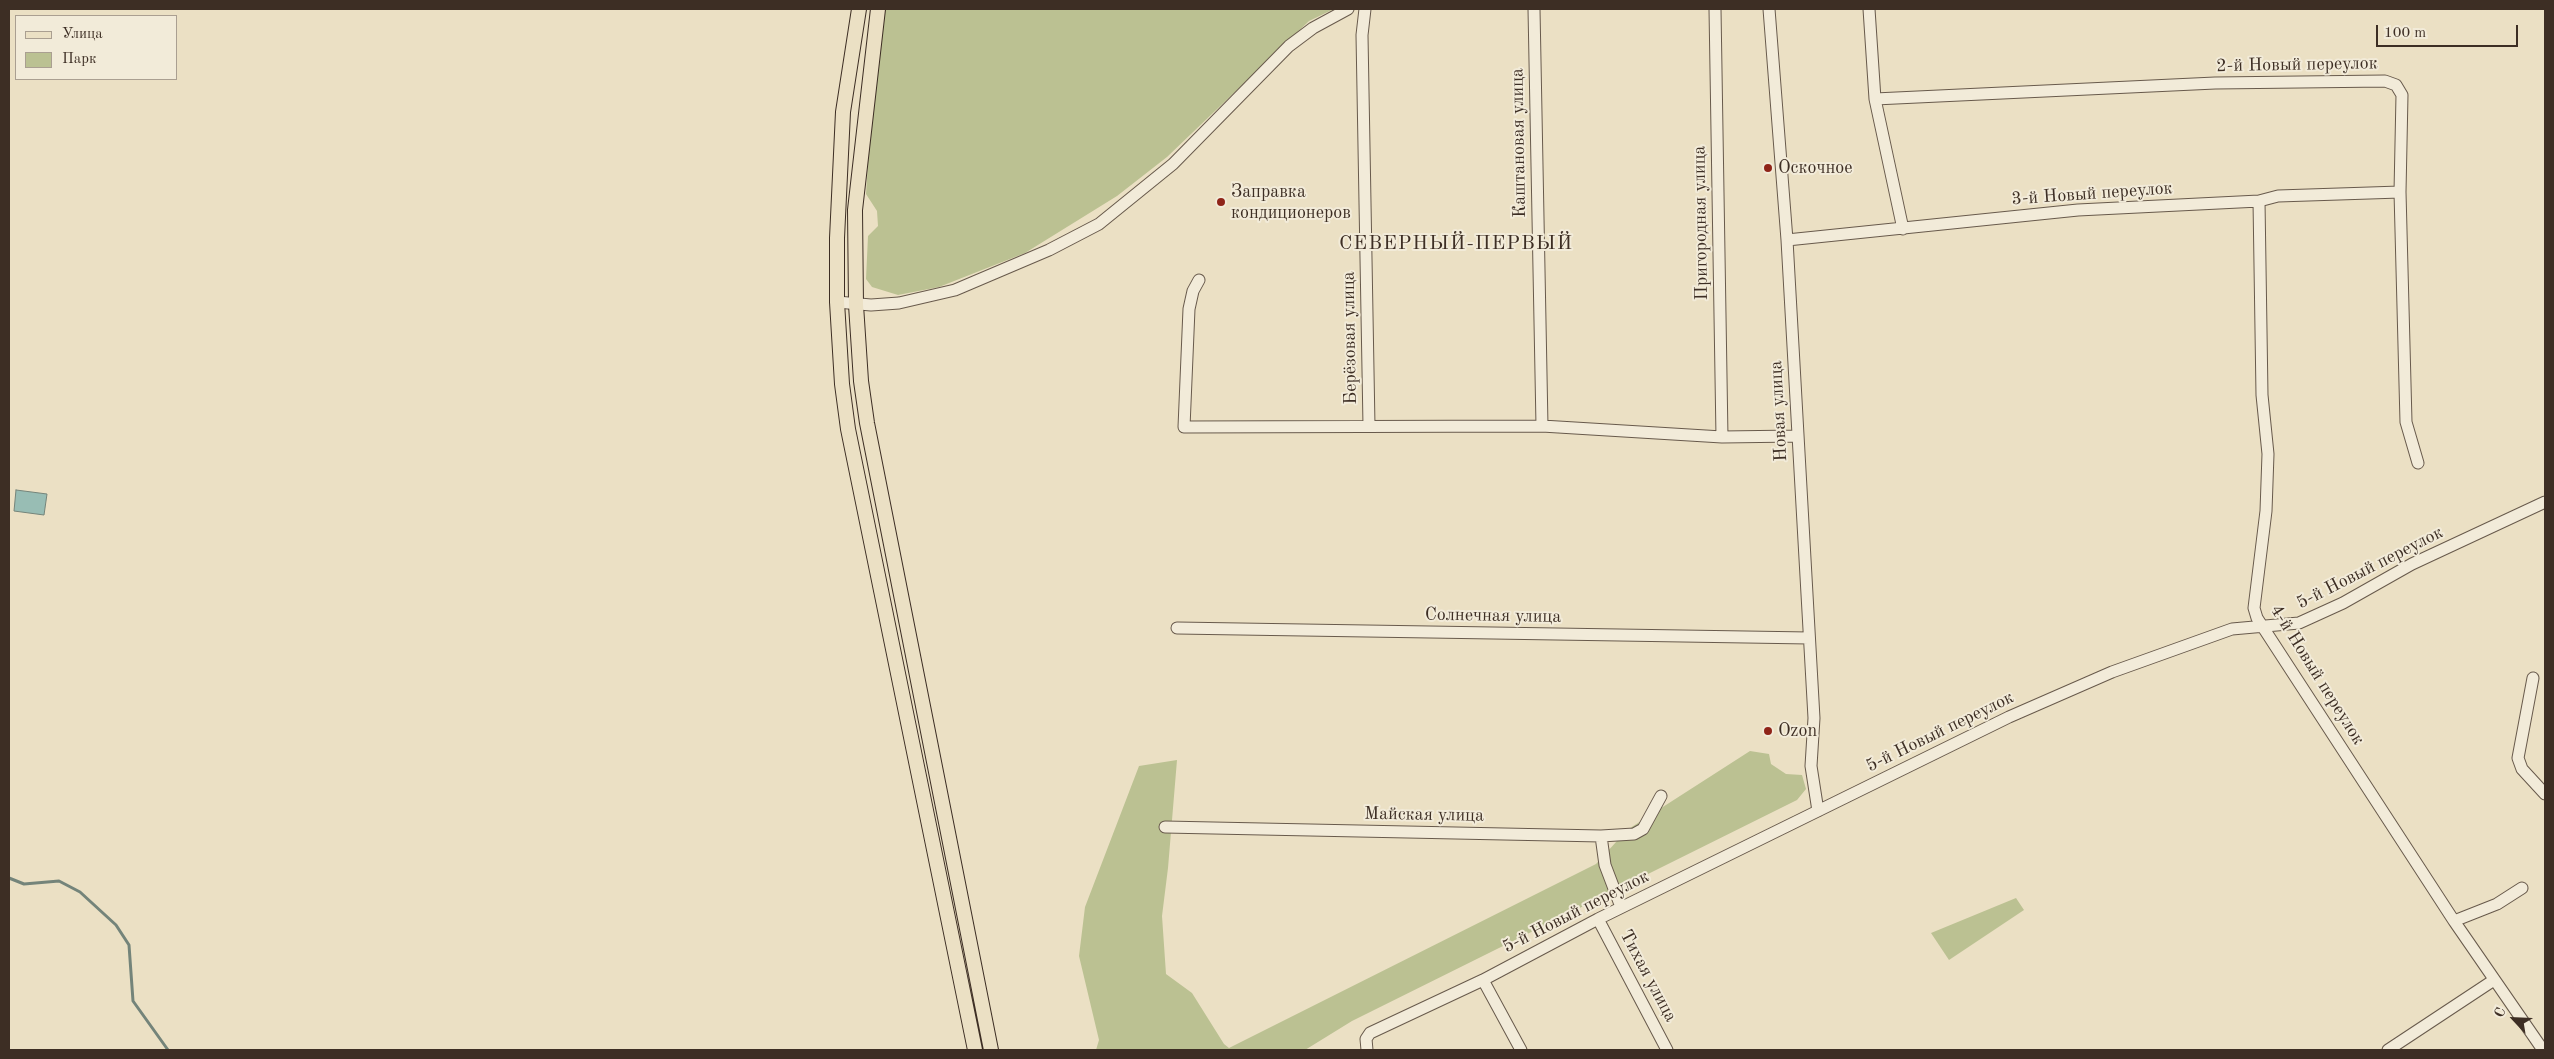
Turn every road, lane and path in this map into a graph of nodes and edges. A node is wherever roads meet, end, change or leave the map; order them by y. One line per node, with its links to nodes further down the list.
1 (860, 9): 15 (main road)
2 (878, 9): 16 (main road)
3 (1348, 9): 16 (street)
4 (1365, 9): 17 (street, Берёзовая улица)
5 (1534, 9): 18 (street, Каштановая улица)
6 (1715, 9): 20 (street, Пригородная улица)
7 (1769, 9): 13 (street, Новая улица)
8 (1869, 9): 9 (street)
9 (1875, 99): 10 (street, 2-й Новый переулок); 12 (street)
10 (2400, 192): 11 (street, 3-й Новый переулок); 21 (street, 2-й Новый переулок)
11 (2259, 201): 12 (street, 3-й Новый переулок); 24 (street, 4-й Новый переулок)
12 (1903, 228): 13 (street, 3-й Новый переулок)
13 (1787, 240): 19 (street, Новая улица)
14 (1199, 280): 17 (street)
15 (837, 302): 16 (street); 40 (main road)
16 (856, 304): 41 (main road)
17 (1369, 426): 18 (street)
18 (1542, 426): 20 (street)
19 (1797, 436): 20 (street); 25 (street, Новая улица)
20 (1722, 437)
21 (2418, 463)
22 (2545, 502): 24 (street, 5-й Новый переулок)
23 (1177, 628): 25 (street, Солнечная улица)
24 (2264, 628): 29 (street, 5-й Новый переулок); 35 (street, 4-й Новый переулок)
25 (1809, 638): 29 (street, Новая улица)
26 (2533, 678): 27 (street)
27 (2545, 794)
28 (1661, 796): 31 (street, Майская улица)
29 (1818, 811): 33 (street, 5-й Новый переулок)
30 (1165, 827): 31 (street, Майская улица)
31 (1601, 836): 33 (street)
32 (2522, 888): 35 (street)
33 (1621, 907): 34 (street, 5-й Новый переулок)
34 (1598, 919): 36 (street, 5-й Новый переулок); 43 (street, Тихая улица)
35 (2454, 921): 37 (street, 4-й Новый переулок)
36 (1483, 980): 39 (street, 5-й Новый переулок); 42 (street)
37 (2494, 980): 38 (street, 4-й Новый переулок); 44 (street)
38 (2542, 1044)
39 (1366, 1045)
40 (975, 1050)
41 (991, 1050)
42 (1521, 1050)
43 (1667, 1050)
44 (2388, 1050)

